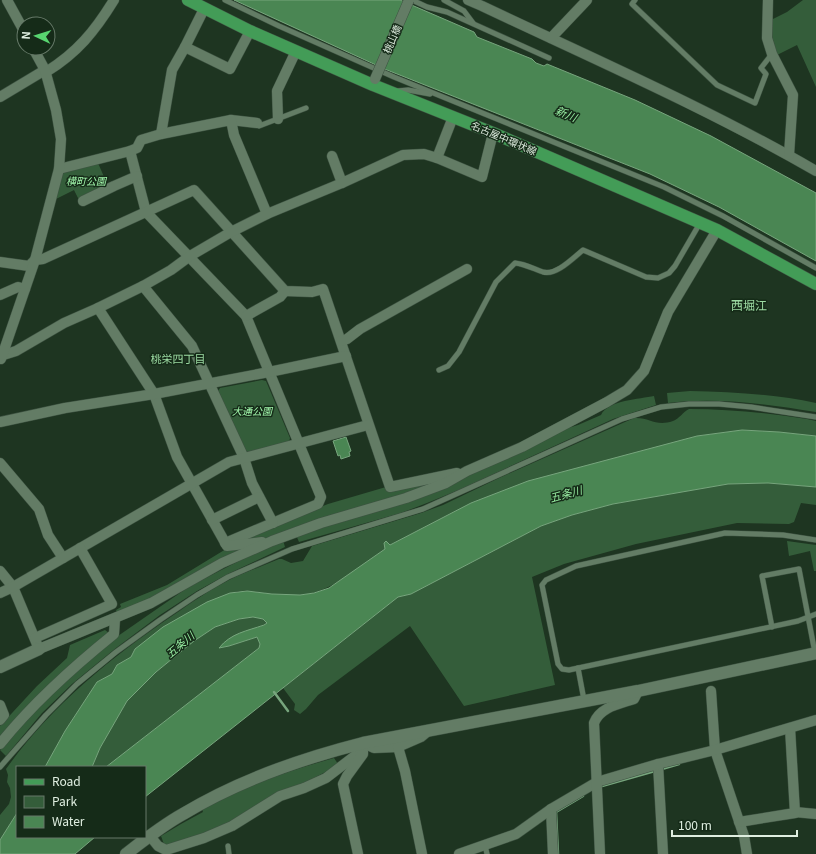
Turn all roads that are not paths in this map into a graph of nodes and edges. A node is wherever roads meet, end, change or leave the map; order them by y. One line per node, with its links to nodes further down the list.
1 (7, 0): 13 (street)
2 (114, 0): 22 (street)
3 (188, 0): 12 (main road, 名古屋中環状線)
4 (226, 0): 25 (lane)
5 (410, 0): 14 (lane); 23 (street, 桃山橋, bridge)
6 (444, 0): 14 (lane)
7 (468, 0): 11 (street)
8 (587, 0): 16 (street)
9 (635, 0): 19 (lane)
10 (768, 0): 19 (street)
11 (485, 3): 16 (street)
12 (204, 9): 15 (main road, 名古屋中環状線); 17 (street)
13 (16, 16)
14 (473, 24): 21 (lane)
15 (250, 31): 17 (street); 18 (main road, 名古屋中環状線)
16 (551, 38): 35 (street)
17 (185, 47): 33 (street)
18 (296, 51): 23 (main road, 名古屋中環状線); 29 (street)
19 (772, 54): 35 (street)
20 (38, 56): 22 (street)
21 (549, 58)
22 (46, 71): 26 (street); 38 (street)
23 (374, 82): 24 (main road, 名古屋中環状線)
24 (390, 92): 25 (lane); 28 (main road, 名古屋中環状線)
25 (442, 96): 51 (lane)
26 (0, 97)
27 (306, 108): 29 (lane)
28 (453, 117): 32 (main road, 名古屋中環状線); 37 (street)
29 (278, 118): 31 (lane)
30 (231, 120): 31 (street); 33 (street); 44 (street)
31 (257, 123)
32 (493, 133): 37 (street); 45 (main road, 名古屋中環状線)
33 (161, 134): 34 (street)
34 (130, 151): 38 (street); 40 (street)
35 (789, 155): 39 (street)
36 (332, 156): 41 (street)
37 (438, 158): 41 (street)
38 (59, 168): 49 (street)
39 (816, 171)
40 (137, 176): 42 (street); 43 (street)
41 (342, 184): 44 (street)
42 (83, 202)
43 (146, 212): 47 (street); 48 (street); 49 (street)
44 (267, 214): 47 (street)
45 (700, 222): 46 (main road, 名古屋中環状線); 63 (lane)
46 (717, 230): 53 (main road, 名古屋中環状線); 73 (street)
47 (231, 232): 48 (street); 56 (street)
48 (190, 256): 54 (street); 59 (street)
49 (35, 260): 50 (street); 55 (street)
50 (0, 262)
51 (816, 268)
52 (466, 269): 60 (street)
53 (816, 284)
54 (143, 286): 58 (street); 65 (street)
55 (25, 289): 57 (street); 62 (street)
56 (285, 291): 59 (street); 60 (street)
57 (0, 295)
58 (98, 308): 62 (street); 66 (street)
59 (246, 316): 64 (street)
60 (342, 341): 61 (street)
61 (346, 356): 64 (street); 69 (street)
62 (1, 358)
63 (439, 370)
64 (269, 372): 65 (street); 70 (street)
65 (208, 384): 66 (street); 71 (street)
66 (154, 394): 68 (street); 74 (street)
67 (816, 417): 108 (lane)
68 (0, 422)
69 (368, 425): 70 (street); 73 (street)
70 (299, 443): 71 (street); 77 (street)
71 (244, 458): 74 (street); 75 (street)
72 (0, 463): 82 (street)
73 (467, 470): 79 (street)
74 (192, 484): 76 (street); 81 (street)
75 (259, 497): 76 (street); 77 (street)
76 (212, 520): 80 (street)
77 (273, 523): 80 (street)
78 (816, 540): 94 (lane)
79 (272, 541): 80 (street); 88 (street)
80 (225, 543)
81 (80, 548): 82 (street); 90 (street)
82 (63, 558): 84 (street)
83 (0, 571): 84 (street)
84 (13, 587): 85 (street); 90 (street)
85 (0, 592)
86 (816, 614): 87 (lane)
87 (808, 616): 89 (lane); 89 (lane); 92 (lane)
88 (115, 619): 91 (street); 104 (street)
89 (772, 627): 94 (lane)
90 (35, 638): 91 (street)
91 (40, 649): 93 (street)
92 (815, 651): 95 (street)
93 (0, 667)
94 (578, 668): 97 (lane)
95 (638, 691): 97 (street); 109 (street)
96 (711, 691): 106 (street)
97 (583, 698): 102 (street)
98 (0, 705): 99 (street)
99 (0, 720)
100 (816, 720): 101 (street)
101 (790, 728): 106 (street); 111 (street)
102 (427, 732): 103 (street); 105 (street)
103 (363, 743): 105 (street); 114 (street); 114 (street); 119 (street)
104 (0, 744)
105 (398, 747): 120 (street)
106 (715, 750): 107 (street); 113 (street)
107 (658, 764): 109 (street); 124 (street)
108 (0, 767)
109 (597, 782): 110 (street); 123 (street)
110 (551, 809): 116 (street); 122 (street)
111 (795, 812): 112 (street); 113 (street)
112 (816, 814)
113 (739, 822): 125 (street)
114 (150, 836): 117 (street)
115 (228, 846): 118 (lane)
116 (486, 850): 121 (street)
117 (126, 854)
118 (229, 854)
119 (358, 854)
120 (422, 854)
121 (459, 854)
122 (553, 854)
123 (600, 854)
124 (663, 854)
125 (747, 854)

